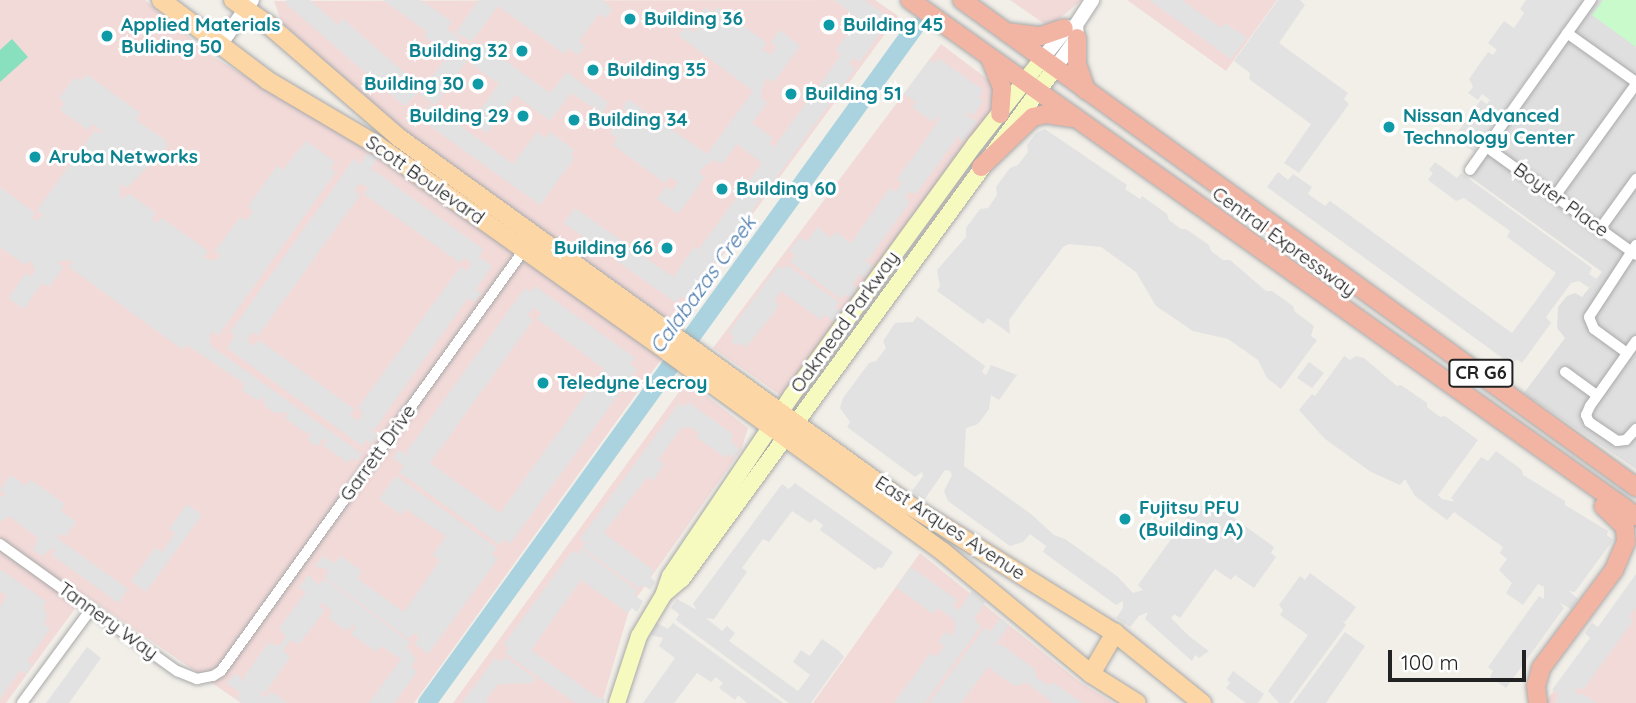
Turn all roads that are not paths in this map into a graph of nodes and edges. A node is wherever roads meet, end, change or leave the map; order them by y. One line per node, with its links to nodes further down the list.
1 (161, 0): 10 (main road, Scott Boulevard)
2 (910, 0): 11 (highway, Central Expressway / CR G6)
3 (961, 0): 8 (highway, Central Expressway / CR G6)
4 (1092, 0): 7 (street)
5 (1591, 0): 9 (street)
6 (244, 3): 10 (street); 24 (main road, Scott Boulevard)
7 (1072, 30): 8 (highway); 12 (street); 15 (highway)
8 (1004, 32): 12 (highway, Central Expressway / CR G6)
9 (1567, 33): 13 (street); 18 (street)
10 (220, 46): 24 (main road, Scott Boulevard)
11 (990, 58): 14 (highway, Central Expressway / CR G6); 16 (highway)
12 (1049, 64): 14 (main road, Oakmead Parkway); 15 (highway, Central Expressway / CR G6)
13 (1636, 83): 22 (street)
14 (1030, 86): 16 (main road, Oakmead Parkway); 17 (highway, Central Expressway / CR G6); 19 (main road, Oakmead Parkway)
15 (1086, 90): 36 (highway, Central Expressway / CR G6)
16 (1000, 114): 32 (main road, Oakmead Parkway)
17 (1076, 119): 19 (highway); 30 (highway, Central Expressway / CR G6)
18 (1485, 146): 20 (street); 22 (street, Boyter Place)
19 (981, 167): 33 (main road, Oakmead Parkway)
20 (1470, 170)
21 (1636, 179): 23 (street)
22 (1555, 196): 23 (street, Boyter Place)
23 (1600, 229): 25 (street, Boyter Place)
24 (529, 242): 28 (main road, Scott Boulevard); 43 (street, Garrett Drive)
25 (1635, 251): 27 (street)
26 (1636, 341): 27 (street)
27 (1628, 353): 31 (street)
28 (692, 359): 32 (main road, East Arques Avenue); 35 (main road, East Arques Avenue)
29 (1564, 372): 31 (street)
30 (1454, 389): 37 (highway, Central Expressway / CR G6); 40 (highway)
31 (1597, 395): 34 (street)
32 (780, 412): 33 (main road, East Arques Avenue); 35 (main road, Oakmead Parkway)
33 (796, 422): 35 (main road, Oakmead Parkway); 42 (main road, East Arques Avenue)
34 (1636, 429)
35 (777, 433): 44 (main road, East Arques Avenue); 46 (main road, Oakmead Parkway)
36 (1632, 481)
37 (1636, 516)
38 (0, 544): 41 (street, Tannery Way)
39 (1636, 550): 40 (highway)
40 (1614, 570): 49 (highway)
41 (91, 609): 43 (street, Tannery Way); 45 (street)
42 (1115, 633): 44 (main road); 48 (main road, East Arques Avenue)
43 (221, 671)
44 (1091, 674): 47 (main road, East Arques Avenue)
45 (22, 703)
46 (617, 703)
47 (1137, 703)
48 (1202, 703)
49 (1538, 703)

